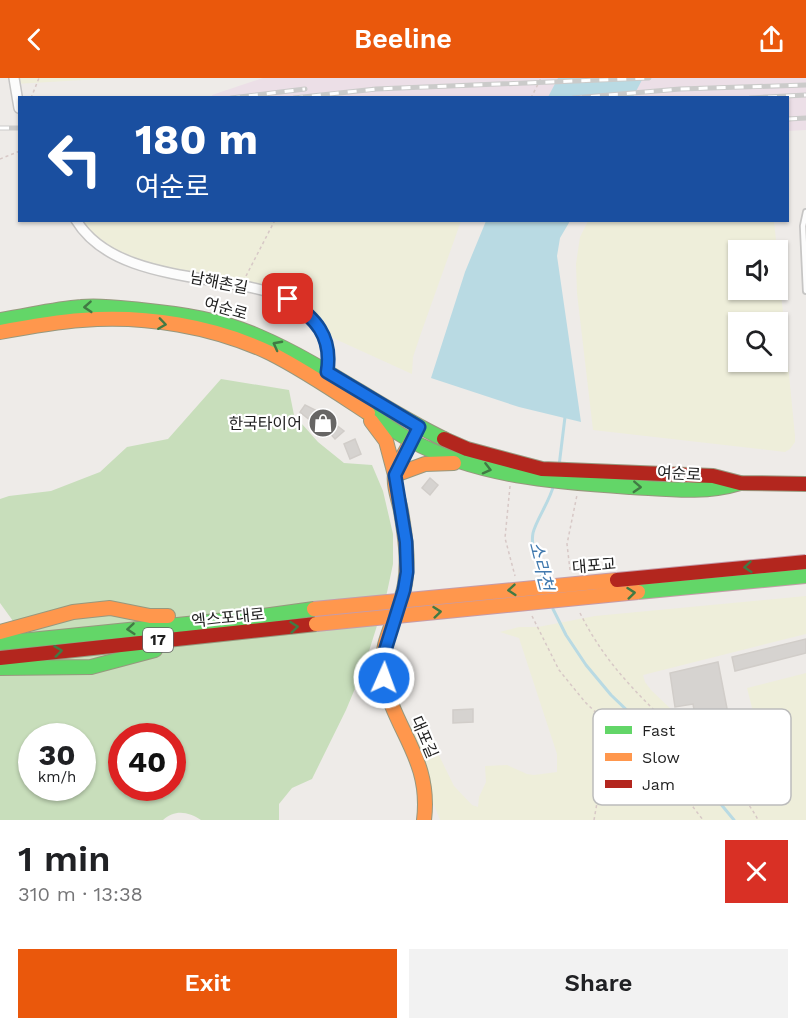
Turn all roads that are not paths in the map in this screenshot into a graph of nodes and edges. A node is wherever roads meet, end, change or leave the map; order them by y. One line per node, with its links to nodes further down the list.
1 (14, 78): 2 (street)
2 (18, 102)
3 (806, 212): 5 (lane)
4 (78, 222): 8 (street, 남해촌길)
5 (806, 291)
6 (0, 320): 8 (main road, 여순로, one-way to 6)
7 (0, 332): 9 (main road, 여순로, one-way to 9)
8 (327, 372): 10 (main road, 여순로)
9 (355, 405): 11 (main road, 여순로); 13 (main road, 대포길)
10 (419, 427): 11 (main road); 14 (main road, 여순로)
11 (411, 441): 12 (main road, 여순로); 13 (main road)
12 (462, 463): 13 (main road); 14 (main road, one-way to 14)
13 (395, 475): 25 (main road, 대포길)
14 (541, 475): 15 (main road, 여순로)
15 (806, 484)
16 (806, 562): 18 (main road, 대포교 / 17, one-way to 18, bridge)
17 (806, 576): 20 (main road, 대포교 / 17, one-way to 17, bridge)
18 (314, 609): 19 (main road, 엑스포대로 / 17)
19 (256, 624): 20 (main road, 엑스포대로 / 17, one-way to 20); 21 (main road); 22 (main road, 엑스포대로 / 17, one-way to 22); 23 (main road, 엑스포대로 / 17, one-way to 19); 24 (main road)
20 (316, 624)
21 (0, 632)
22 (0, 643)
23 (0, 658)
24 (0, 668)
25 (424, 820)

